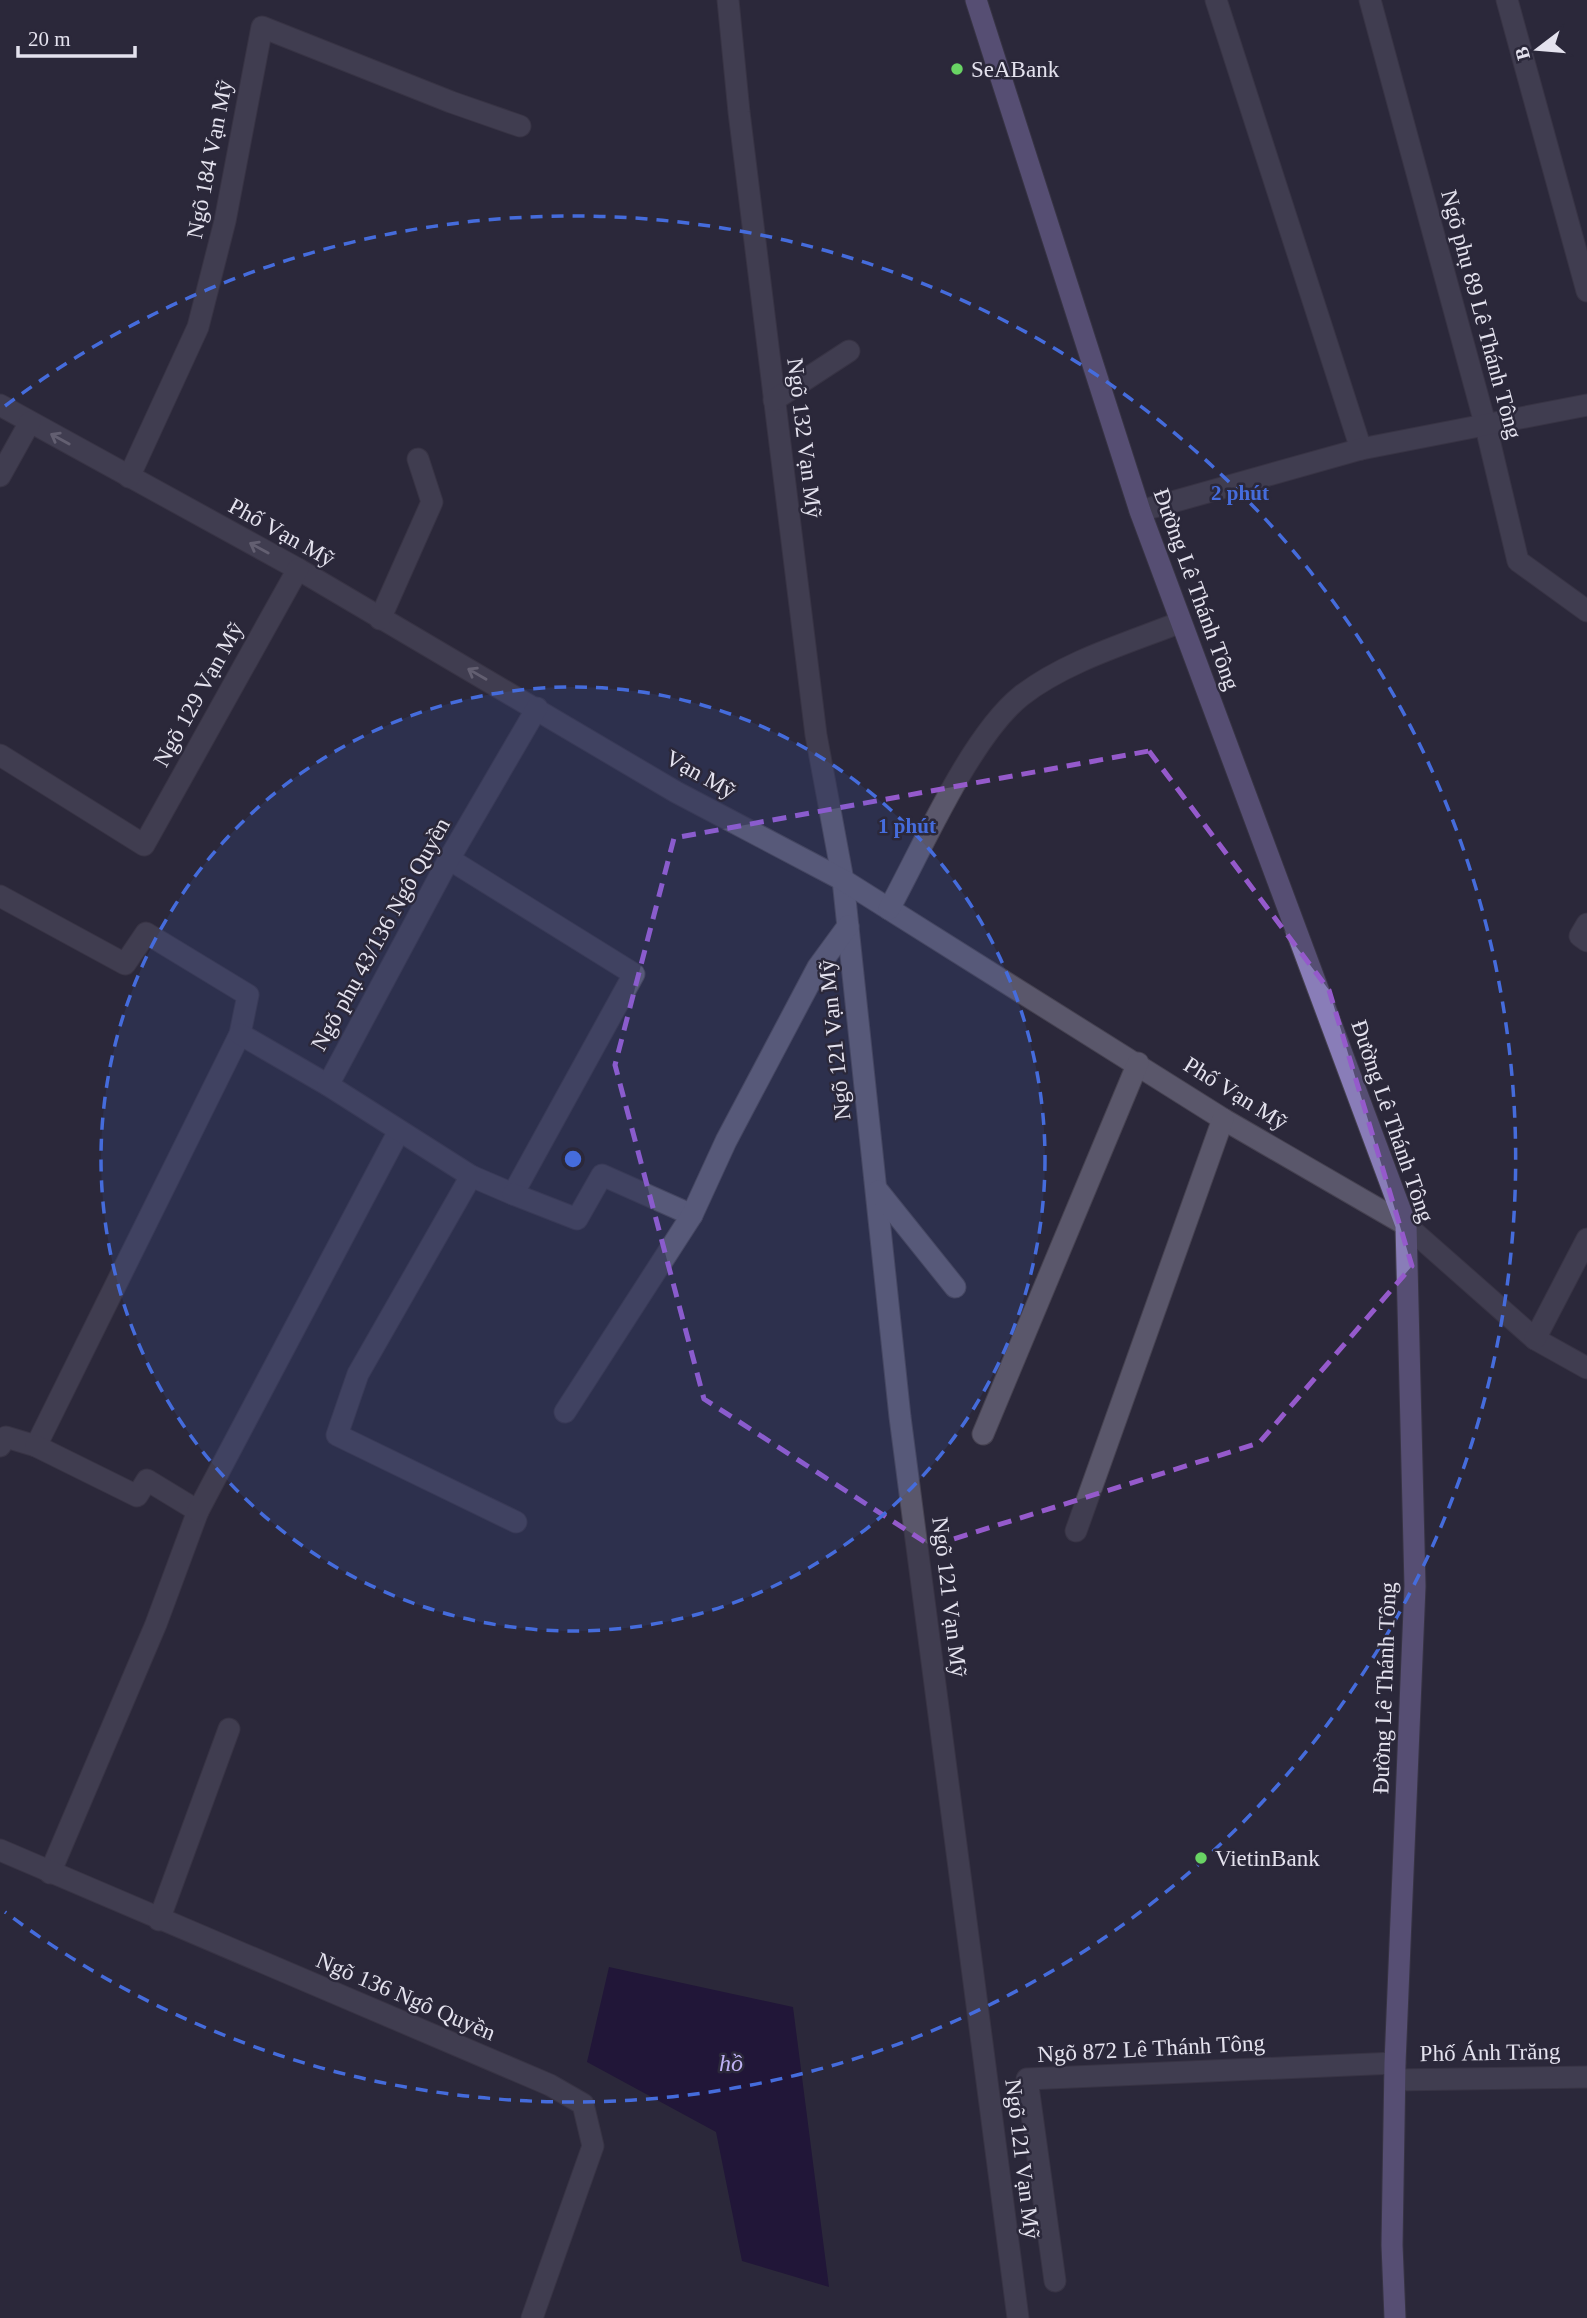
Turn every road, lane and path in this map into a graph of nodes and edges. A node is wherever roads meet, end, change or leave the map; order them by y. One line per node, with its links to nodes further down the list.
1 (728, 0): 9 (street, Ngõ 132 Vạn Mỹ)
2 (976, 0): 18 (main road, Đường Lê Thánh Tông)
3 (1216, 0): 14 (street)
4 (1370, 0): 13 (street, Ngõ phụ 89 Lê Thánh Tông)
5 (1507, 0): 7 (street)
6 (520, 125): 17 (street, Ngõ 184 Vạn Mỹ)
7 (1587, 291)
8 (849, 351): 9 (street)
9 (774, 400): 26 (street, Ngõ 132 Vạn Mỹ)
10 (0, 405): 12 (street, Phố Vạn Mỹ)
11 (1587, 405): 13 (street)
12 (30, 422): 16 (street); 17 (street, Phố Vạn Mỹ, one-way to 12)
13 (1486, 427): 14 (street); 20 (street, Ngõ phụ 89 Lê Thánh Tông)
14 (1361, 449): 18 (street)
15 (418, 458): 21 (street)
16 (0, 477)
17 (129, 477): 19 (street, Phố Vạn Mỹ, one-way to 17)
18 (1140, 511): 22 (main road, Đường Lê Thánh Tông)
19 (298, 569): 21 (street, Phố Vạn Mỹ); 24 (street, Ngõ 129 Vạn Mỹ)
20 (1587, 611)
21 (380, 619): 23 (street, Phố Vạn Mỹ, one-way to 21)
22 (1181, 622): 28 (street); 41 (main road, Đường Lê Thánh Tông)
23 (537, 708): 25 (street, Ngõ phụ 43/136 Ngô Quyền); 26 (street, Vạn Mỹ)
24 (0, 755)
25 (449, 859): 34 (street, Ngõ phụ 43/136 Ngô Quyền); 39 (street)
26 (843, 880): 28 (street, Phố Vạn Mỹ); 30 (street, Ngõ 121 Vạn Mỹ)
27 (0, 896): 32 (street)
28 (889, 909): 33 (street, Phố Vạn Mỹ)
29 (1587, 924): 31 (street)
30 (848, 926): 38 (street, Ngõ 121 Vạn Mỹ); 40 (street)
31 (1587, 941)
32 (240, 1034): 34 (street); 48 (street)
33 (1138, 1063): 35 (street, Phố Vạn Mỹ); 47 (street)
34 (328, 1085): 36 (street, Ngõ phụ 43/136 Ngô Quyền)
35 (1223, 1119): 41 (street, Phố Vạn Mỹ); 52 (street)
36 (399, 1131): 37 (street, Ngõ phụ 43/136 Ngô Quyền); 50 (street)
37 (471, 1176): 39 (street, Ngõ phụ 43/136 Ngô Quyền); 51 (street)
38 (878, 1191): 43 (street); 61 (street, Ngõ 121 Vạn Mỹ)
39 (513, 1195): 40 (street, Ngõ phụ 43/136 Ngô Quyền)
40 (692, 1215): 46 (street)
41 (1406, 1225): 44 (street, Phố Vạn Mỹ); 57 (main road, Đường Lê Thánh Tông)
42 (1587, 1239): 44 (street)
43 (955, 1287)
44 (1535, 1339): 45 (street, Phố Vạn Mỹ)
45 (1587, 1368)
46 (565, 1412)
47 (983, 1434)
48 (36, 1446): 49 (street); 50 (street)
49 (0, 1447)
50 (198, 1511): 55 (street)
51 (516, 1522)
52 (1076, 1531)
53 (229, 1729): 56 (street)
54 (0, 1850): 55 (street, Ngõ 136 Ngô Quyền)
55 (50, 1873): 56 (street, Ngõ 136 Ngô Quyền)
56 (159, 1920): 60 (street, Ngõ 136 Ngô Quyền)
57 (1395, 2072): 58 (street, Phố Ánh Trăng); 59 (street, Ngõ 872 Lê Thánh Tông); 62 (main road, Đường Lê Thánh Tông)
58 (1587, 2077)
59 (1055, 2280)
60 (533, 2318)
61 (1018, 2318)
62 (1395, 2318)

